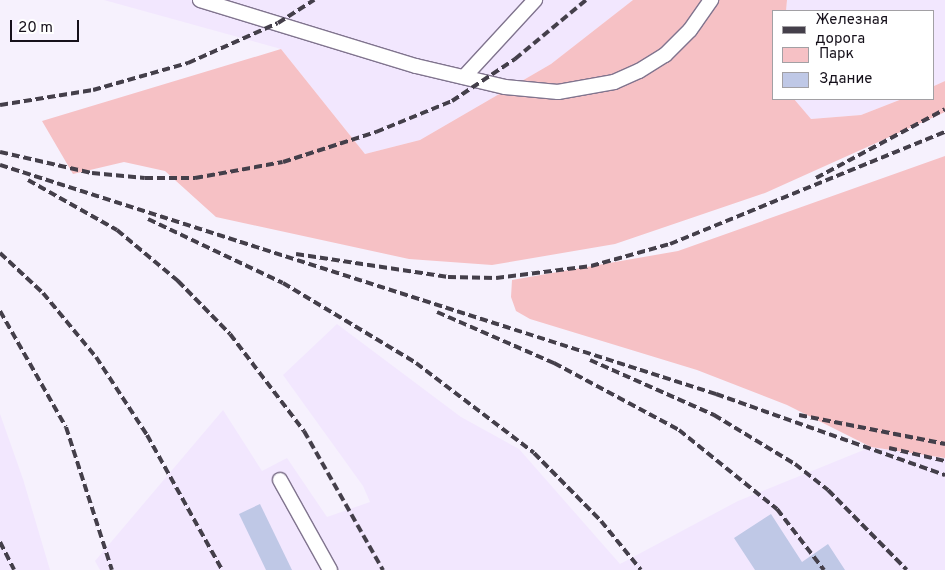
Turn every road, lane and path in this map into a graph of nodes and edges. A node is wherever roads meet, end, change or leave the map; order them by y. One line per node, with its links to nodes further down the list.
1 (200, 0): 4 (lane)
2 (535, 0): 4 (lane)
3 (711, 0): 4 (lane)
4 (464, 77)
5 (280, 480): 6 (lane)
6 (330, 570)

